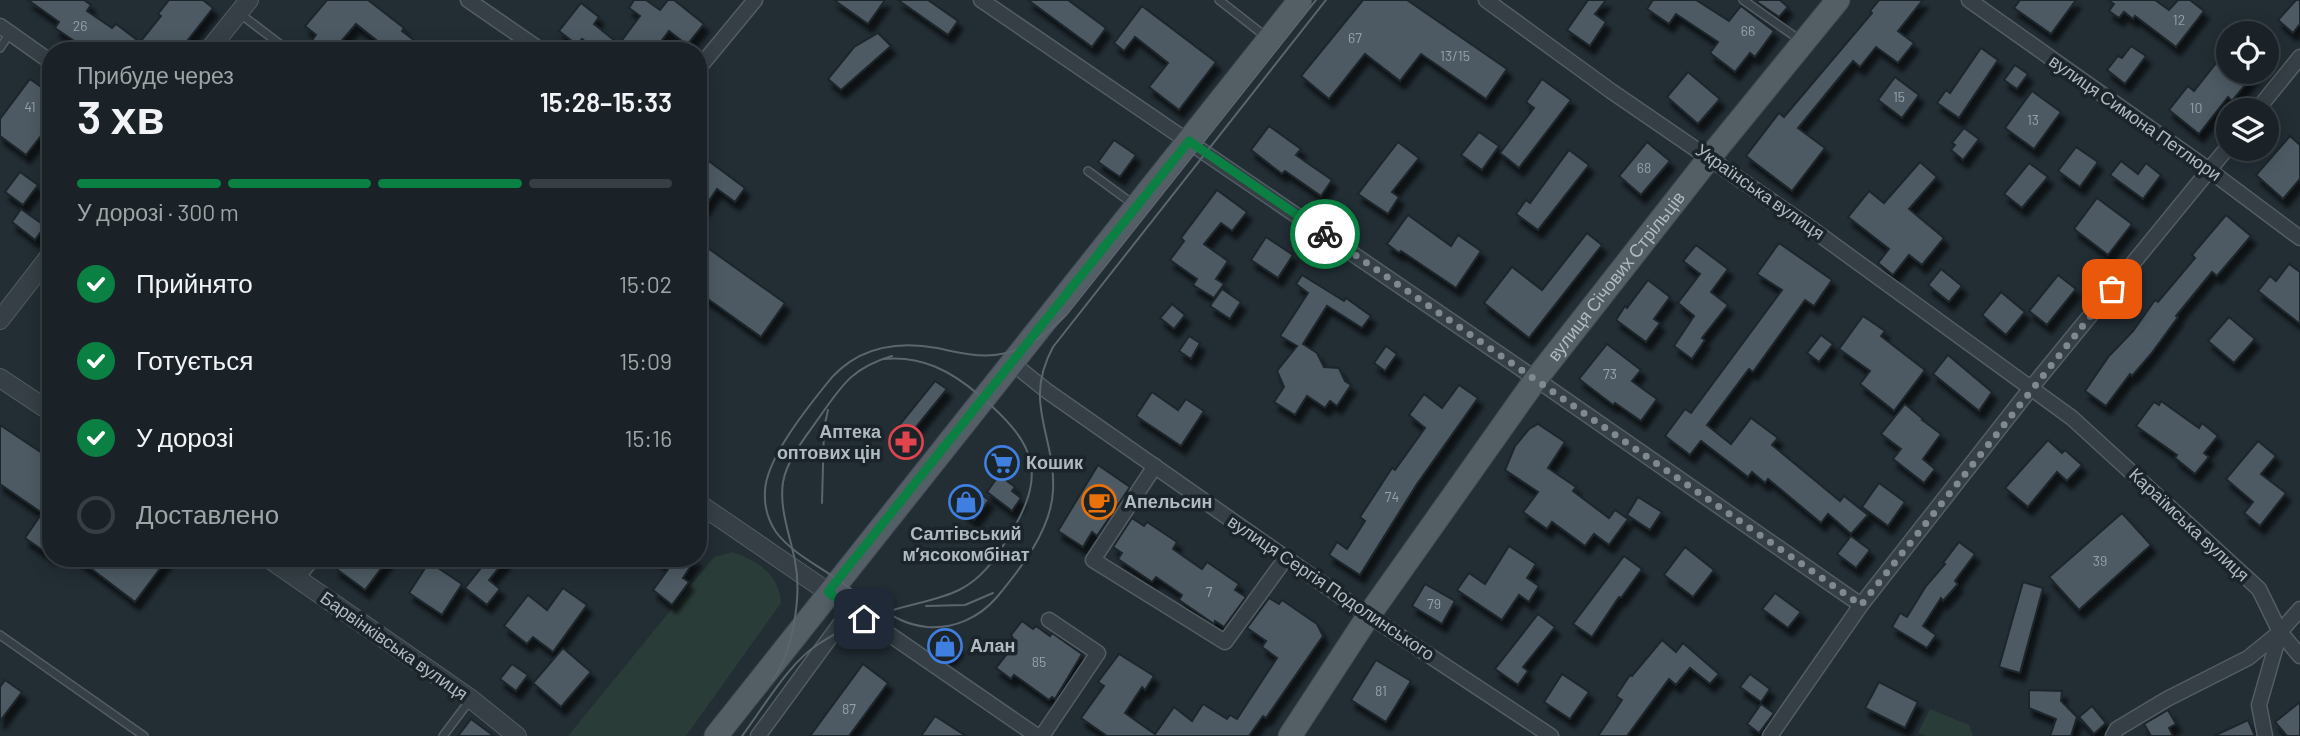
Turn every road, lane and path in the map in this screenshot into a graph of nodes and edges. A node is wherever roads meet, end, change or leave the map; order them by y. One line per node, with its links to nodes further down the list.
1 (468, 0): 15 (street)
2 (755, 0): 20 (street)
3 (981, 0): 22 (street)
4 (1219, 0): 12 (lane)
5 (1300, 0): 12 (main road)
6 (1488, 0): 23 (street, Українська вулиця)
7 (1743, 0): 16 (lane)
8 (1838, 0): 16 (main road, вулиця Січових Стрільців)
9 (1969, 0): 25 (street, вулиця Симона Петлюри)
10 (243, 6): 13 (street); 14 (lane)
11 (5, 29): 17 (lane); 18 (street)
12 (1269, 38): 22 (main road)
13 (215, 42)
14 (280, 42)
15 (529, 42)
16 (1803, 43): 23 (main road, вулиця Січових Стрільців)
17 (0, 48)
18 (42, 56)
19 (2300, 57): 21 (street)
20 (707, 58)
21 (2267, 98)
22 (1189, 141): 27 (main road); 33 (street)
23 (1710, 157): 33 (main road, вулиця Січових Стрільців); 34 (street, Українська вулиця)
24 (2216, 161): 25 (street)
25 (2209, 170): 28 (street, вулиця Симона Петлюри); 34 (street)
26 (1088, 172): 27 (lane)
27 (1137, 207): 31 (main road)
28 (2300, 238)
29 (42, 266): 30 (street)
30 (0, 320)
31 (1011, 362): 36 (street, вулиця Сергія Подолинського); 42 (main road)
32 (0, 378): 35 (street)
33 (1536, 379): 43 (street); 46 (main road, вулиця Січових Стрільців)
34 (2031, 388): 43 (street); 48 (street, Караїмська вулиця)
35 (42, 406)
36 (1155, 466): 38 (street, вулиця Сергія Подолинського); 38 (street)
37 (707, 509): 42 (street)
38 (1286, 558): 46 (street, вулиця Сергія Подолинського)
39 (281, 567): 41 (street, Барвінківська вулиця)
40 (306, 567): 41 (street)
41 (297, 578): 51 (street, Барвінківська вулиця)
42 (828, 592): 44 (street); 55 (main road)
43 (1861, 605): 61 (street)
44 (851, 609): 56 (street); 57 (street)
45 (2300, 609): 48 (street)
46 (1369, 615): 59 (main road, вулиця Січових Стрільців); 60 (street, вулиця Сергія Подолинського)
47 (1049, 620): 58 (street)
48 (2280, 632): 50 (street, Караїмська вулиця); 62 (street); 63 (street)
49 (0, 635): 52 (lane)
50 (2300, 656)
51 (471, 699): 53 (lane); 54 (street, Барвінківська вулиця)
52 (144, 736)
53 (443, 736)
54 (517, 736)
55 (716, 736)
56 (758, 736)
57 (1037, 736)
58 (1042, 736)
59 (1290, 736)
60 (1551, 736)
61 (1770, 736)
62 (2113, 736)
63 (2265, 736)

